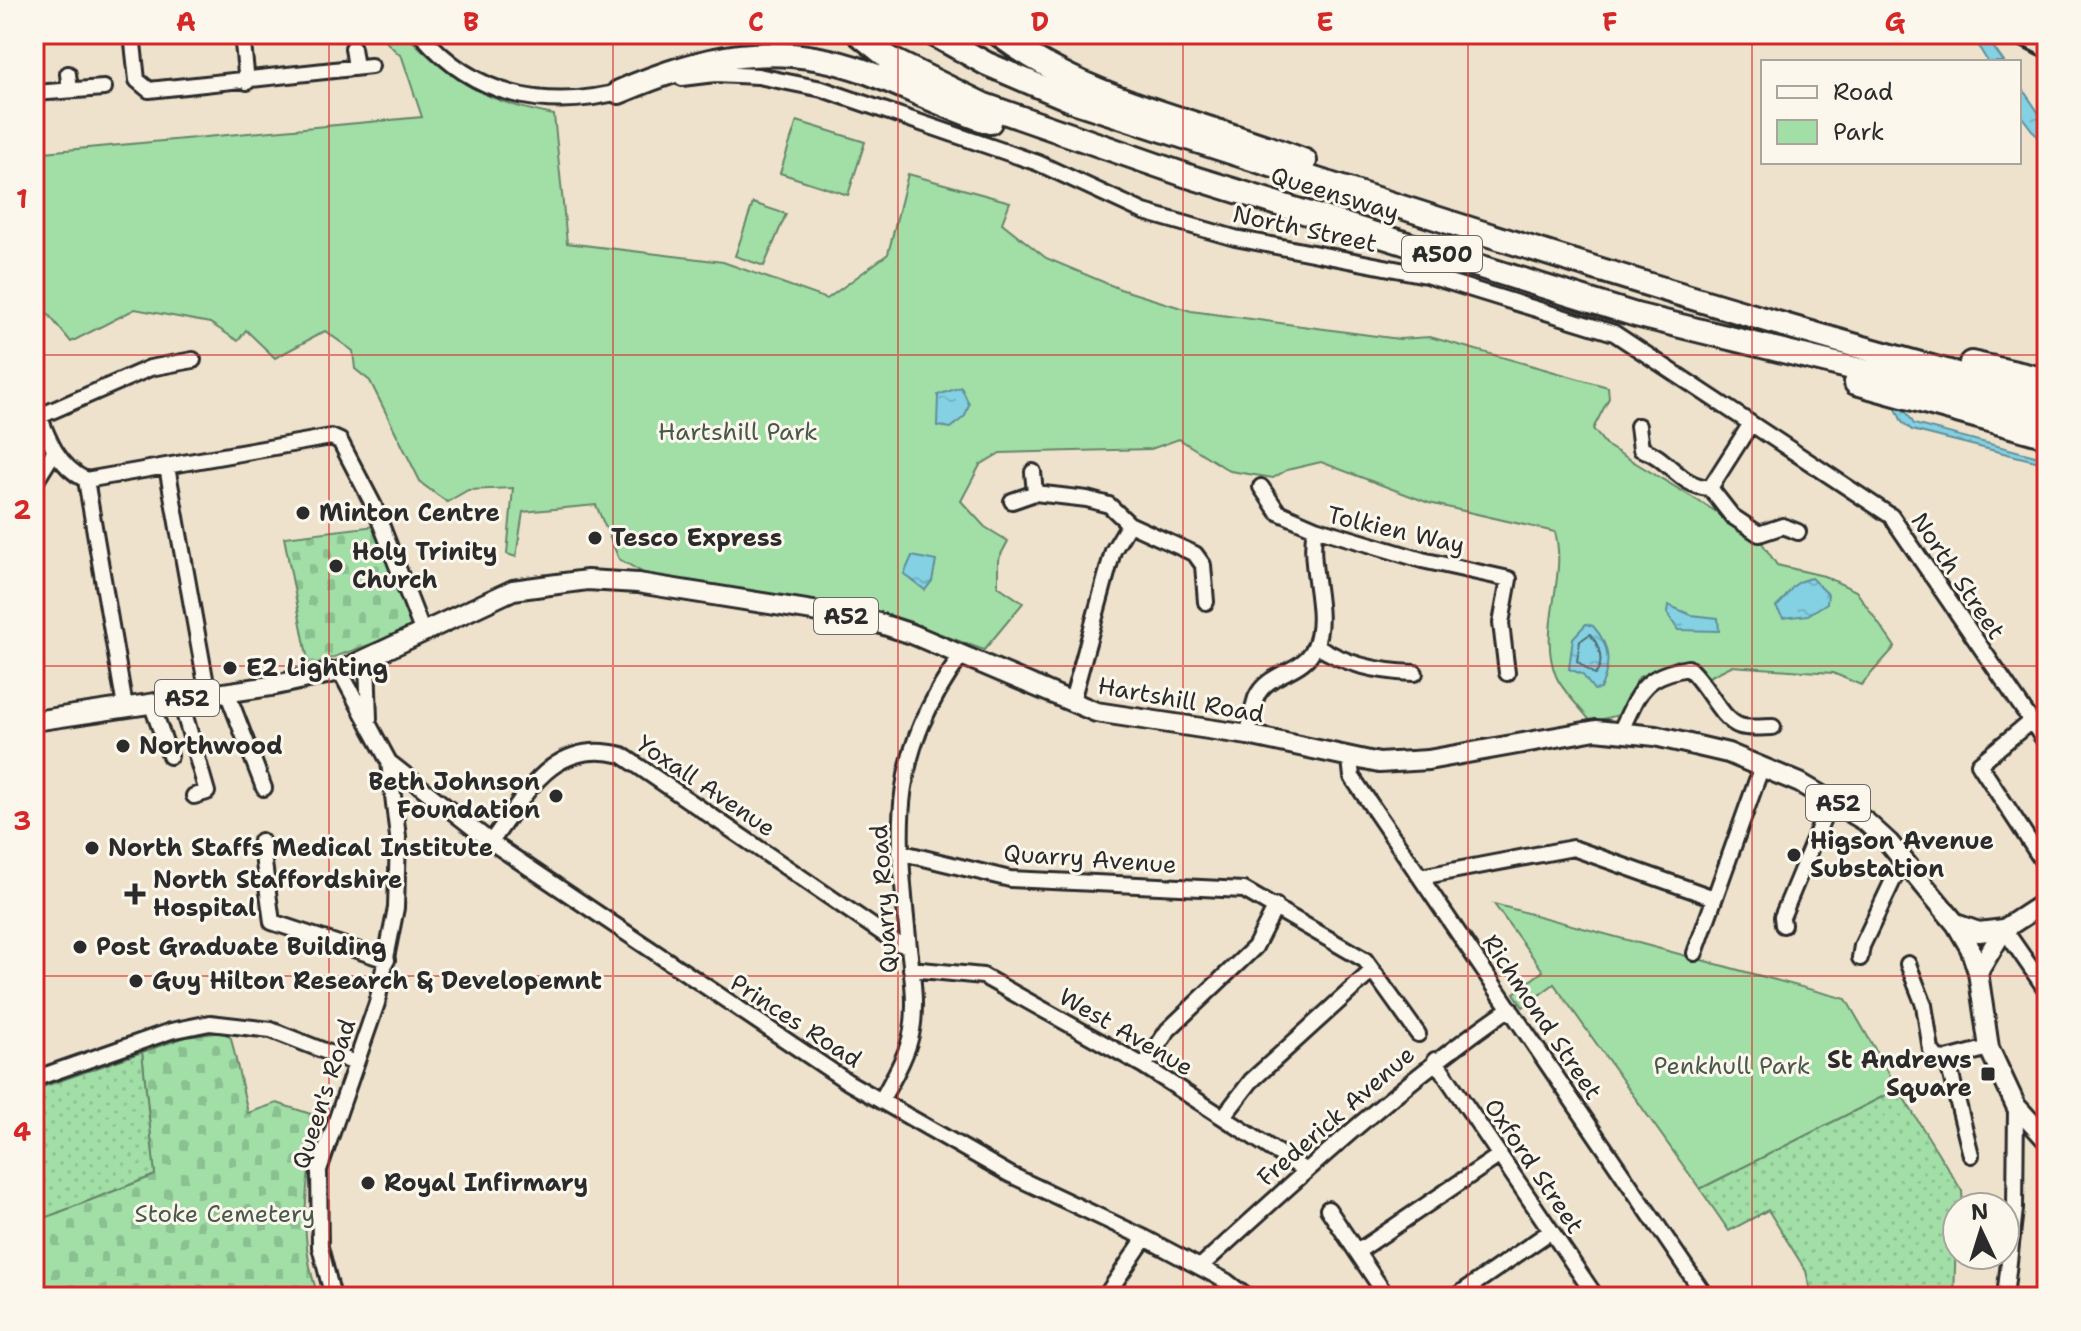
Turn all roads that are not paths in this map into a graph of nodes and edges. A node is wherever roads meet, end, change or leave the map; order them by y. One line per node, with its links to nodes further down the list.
1 (132, 34): 9 (street)
2 (242, 34): 9 (street)
3 (421, 34): 12 (street, North Street)
4 (859, 34): 14 (highway, Queensway / A500)
5 (933, 34): 15 (highway, Queensway / A500)
6 (998, 34): 15 (highway)
7 (353, 48): 9 (street)
8 (68, 74): 11 (street)
9 (247, 82)
10 (104, 88): 11 (street)
11 (70, 90): 13 (street)
12 (619, 92): 14 (highway); 24 (street, North Street)
13 (34, 93)
14 (1188, 176): 17 (highway, Queensway / A500)
15 (1505, 238): 16 (highway, Queensway / A500)
16 (1640, 281): 19 (highway); 20 (highway, Queensway / A500)
17 (1636, 315): 23 (highway, Queensway / A500); 26 (highway)
18 (193, 360): 22 (street)
19 (2047, 380)
20 (2047, 398)
21 (34, 402): 22 (street)
22 (40, 416): 27 (street)
23 (2047, 416)
24 (1750, 425): 33 (street); 55 (street, North Street)
25 (1638, 426): 33 (street)
26 (2047, 436)
27 (54, 452): 30 (street); 31 (street)
28 (167, 467): 30 (street); 40 (street); 48 (street)
29 (1033, 472): 34 (street)
30 (86, 480): 52 (street)
31 (34, 484)
32 (1261, 487): 37 (street)
33 (1710, 488): 38 (street)
34 (1035, 493): 35 (street); 36 (street)
35 (1012, 501)
36 (1129, 524): 39 (street); 50 (street)
37 (1315, 528): 41 (street, Tolkien Way); 46 (street, Tolkien Way)
38 (1798, 532)
39 (1206, 602)
40 (423, 633): 42 (main road, Hartshill Road / A52); 43 (main road, Hartshill Road / A52)
41 (1316, 645): 45 (street); 58 (street)
42 (962, 655): 50 (main road, Hartshill Road / A52); 69 (street, Quarry Road)
43 (367, 661): 44 (main road, Hartshill Road / A52); 53 (street, Princes Road)
44 (340, 671): 47 (main road, Hartshill Road / A52); 53 (street, Princes Road)
45 (1415, 673)
46 (1507, 673)
47 (227, 692): 48 (main road, Hartshill Road / A52); 64 (street)
48 (208, 695): 49 (main road, Hartshill Road / A52)
49 (180, 699): 51 (main road, Hartshill Road / A52); 65 (street)
50 (1072, 701): 58 (main road, Hartshill Road / A52)
51 (151, 703): 52 (main road, Hartshill Road / A52); 60 (street)
52 (125, 707): 54 (main road, Hartshill Road / A52)
53 (369, 719): 62 (street, Princes Road)
54 (34, 721)
55 (2031, 721): 59 (street, North Street); 71 (street)
56 (1773, 727): 57 (street)
57 (1621, 730): 61 (main road, Hartshill Road / A52); 63 (main road, Hartshill Road / A52)
58 (1248, 735): 61 (main road, Hartshill Road / A52)
59 (2047, 744)
60 (170, 756)
61 (1350, 759): 72 (street, Richmond Street)
62 (389, 762): 68 (street, Princes Road); 82 (street, Queen's Road)
63 (1762, 766): 66 (main road, Hartshill Road / A52); 73 (street)
64 (264, 788)
65 (194, 796)
66 (1831, 799): 70 (main road, Hartshill Road / A52); 77 (street)
67 (261, 841): 82 (street)
68 (491, 842): 79 (street, Yoxall Avenue); 96 (street, Princes Road)
69 (899, 852): 75 (street, Quarry Avenue); 79 (street, Quarry Road)
70 (1903, 859): 76 (main road, Hartshill Road / A52); 81 (street)
71 (2047, 868)
72 (1420, 877): 73 (street); 88 (street, Richmond Street)
73 (1714, 898): 80 (street)
74 (2047, 901): 78 (main road)
75 (1276, 906): 85 (street); 94 (street)
76 (1956, 924): 78 (main road); 86 (main road, Hartshill Road / A52)
77 (1783, 925)
78 (2004, 929): 86 (main road); 87 (street)
79 (909, 946): 84 (street, Quarry Road)
80 (1695, 953)
81 (1860, 958)
82 (387, 960): 93 (street, Queen's Road)
83 (1908, 964): 91 (street)
84 (911, 969): 94 (street, West Avenue); 96 (street, Quarry Road)
85 (1373, 970): 89 (street); 98 (street)
86 (1978, 972): 90 (main road, Hartshill Road / A52)
87 (2047, 991)
88 (1510, 1008): 92 (street, Frederick Avenue); 114 (street, Richmond Street)
89 (1418, 1034)
90 (1989, 1048): 91 (street); 97 (main road, Hartshill Road / A52)
91 (1947, 1059): 101 (street)
92 (1435, 1060): 100 (street, Oxford Street); 102 (street, Frederick Avenue)
93 (355, 1063): 95 (street); 108 (street, Queen's Road)
94 (1144, 1066): 98 (street, West Avenue)
95 (34, 1079)
96 (881, 1101): 105 (street, Princes Road)
97 (2016, 1106): 99 (main road, Hartshill Road / A52); 115 (street)
98 (1224, 1116): 102 (street, West Avenue)
99 (2047, 1140)
100 (1500, 1155): 104 (street, Oxford Street); 106 (street)
101 (1971, 1155)
102 (1306, 1171): 107 (street, Frederick Avenue)
103 (1328, 1209): 106 (street)
104 (1551, 1231): 112 (street); 113 (street, Oxford Street)
105 (1145, 1238): 107 (street, Princes Road); 109 (street)
106 (1357, 1252): 111 (street)
107 (1200, 1267): 110 (street, Princes Road)
108 (333, 1297)
109 (1105, 1297)
110 (1247, 1297)
111 (1387, 1297)
112 (1455, 1297)
113 (1596, 1297)
114 (1706, 1297)
115 (2005, 1297)

